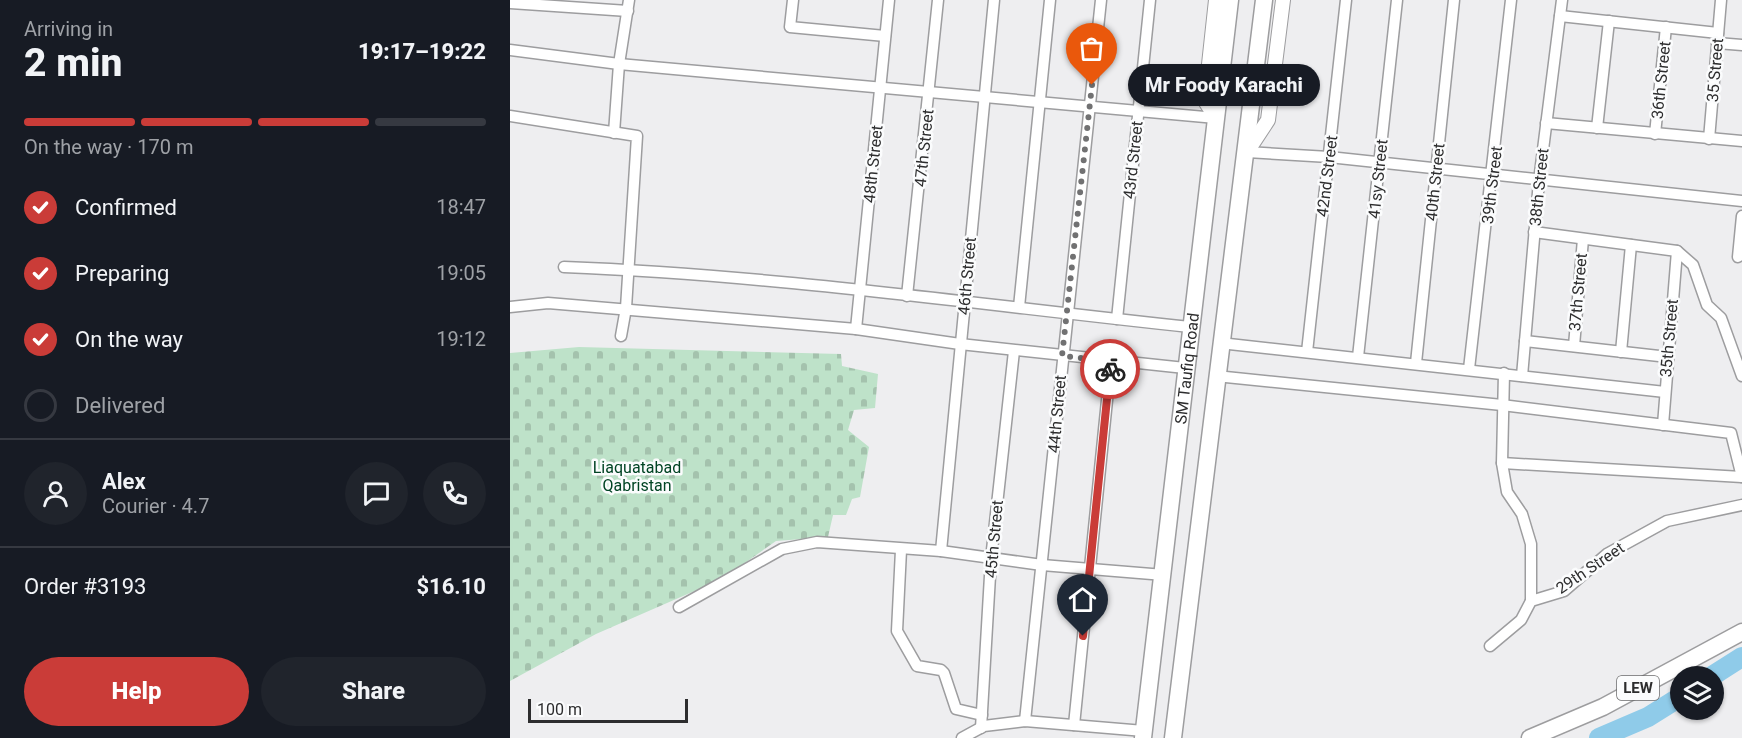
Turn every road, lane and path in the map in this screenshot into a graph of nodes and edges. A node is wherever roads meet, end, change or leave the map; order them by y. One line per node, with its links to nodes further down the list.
1 (793, 0): 23 (street)
2 (889, 0): 23 (street, 48th Street)
3 (938, 0): 29 (street, 47th Street)
4 (994, 0): 30 (street, 46th Street)
5 (1050, 0): 31 (street)
6 (1101, 0): 32 (street, 44th Street)
7 (1150, 0): 33 (street, 43rd Street)
8 (1216, 0): 35 (main road)
9 (1230, 0): 35 (highway, SM Taufiq Road)
10 (1264, 0): 42 (highway)
11 (1283, 0): 42 (main road)
12 (1346, 0): 43 (street, 42nd Street)
13 (1397, 0): 44 (street, 41sy Street)
14 (1454, 0): 45 (street, 40th Street)
15 (1511, 0): 46 (street, 39th Street)
16 (1562, 0): 20 (street, 38th Street)
17 (1721, 0): 24 (street, 35 Street)
18 (510, 3): 19 (street)
19 (628, 6): 27 (street)
20 (1560, 16): 21 (street); 36 (street, 38th Street)
21 (1609, 21): 22 (street); 37 (street)
22 (1666, 27): 24 (street); 39 (street, 36th Street)
23 (885, 36): 28 (street, 48th Street)
24 (1718, 38): 25 (street); 40 (street, 35 Street)
25 (1742, 45)
26 (510, 50): 27 (street)
27 (619, 64): 28 (street); 38 (street)
28 (880, 87): 29 (street); 57 (street, 48th Street)
29 (930, 91): 30 (street); 58 (street, 47th Street)
30 (984, 95): 31 (street); 59 (street, 46th Street)
31 (1039, 101): 32 (street); 62 (street)
32 (1090, 106): 33 (street); 63 (street, 44th Street)
33 (1138, 110): 35 (street); 64 (street, 43rd Street)
34 (510, 116): 38 (street)
35 (1216, 118): 65 (highway, SM Taufiq Road)
36 (1546, 123): 37 (street); 47 (street, 38th Street)
37 (1598, 128): 39 (street)
38 (614, 133): 56 (street)
39 (1655, 134): 40 (street)
40 (1709, 139): 41 (street)
41 (1742, 141)
42 (1246, 152): 43 (street); 69 (highway)
43 (1329, 157): 44 (street); 73 (street, 42nd Street)
44 (1379, 163): 45 (street); 76 (street, 41sy Street)
45 (1436, 170): 46 (street); 79 (street, 40th Street)
46 (1493, 176): 47 (street); 81 (street, 39th Street)
47 (1539, 181): 48 (street); 50 (street, 38th Street)
48 (1742, 201)
49 (1742, 216): 54 (street)
50 (1534, 232): 51 (street); 68 (street, 38th Street)
51 (1583, 239): 52 (street); 71 (street, 37th Street)
52 (1630, 245): 53 (street); 74 (street)
53 (1677, 251): 77 (street, 35th Street); 85 (street)
54 (1738, 257)
55 (564, 267): 56 (street)
56 (628, 270): 57 (street); 61 (street)
57 (860, 290): 58 (street); 66 (street, 48th Street)
58 (907, 296): 59 (street)
59 (964, 301): 62 (street); 70 (street, 46th Street)
60 (510, 307): 61 (street)
61 (626, 308): 66 (street); 67 (street)
62 (1019, 308): 63 (street)
63 (1068, 313): 64 (street); 75 (street, 44th Street)
64 (1117, 319): 65 (street)
65 (1190, 327): 80 (highway, SM Taufiq Road)
66 (856, 329): 70 (street)
67 (621, 336)
68 (1525, 341): 71 (street); 84 (street, 38th Street)
69 (1220, 342): 73 (street); 83 (highway)
70 (960, 344): 72 (street); 93 (street, 46th Street)
71 (1574, 346): 74 (street)
72 (1014, 351): 75 (street); 94 (street, 45th Street)
73 (1307, 352): 76 (street)
74 (1621, 352): 77 (street)
75 (1062, 356): 78 (street); 95 (street, 44th Street)
76 (1358, 357): 79 (street)
77 (1668, 357): 86 (street, 35th Street)
78 (1111, 361): 80 (street); 96 (street)
79 (1416, 363): 81 (street)
80 (1185, 368): 97 (highway, SM Taufiq Road)
81 (1469, 369): 82 (street)
82 (1504, 374): 84 (street); 87 (street)
83 (1216, 376): 87 (street); 108 (highway)
84 (1522, 376): 86 (street)
85 (1742, 376)
86 (1665, 392): 88 (street, 35th Street)
87 (1502, 405): 88 (street); 89 (street)
88 (1662, 425): 90 (street)
89 (1502, 463): 90 (street); 98 (street)
90 (1742, 477)
91 (1742, 504): 98 (street, 29th Street)
92 (901, 550): 93 (street); 99 (street); 102 (street)
93 (941, 551): 94 (street)
94 (992, 558): 95 (street); 102 (street, 45th Street)
95 (1042, 566): 96 (street); 103 (street, 44th Street)
96 (1090, 569): 97 (street); 104 (street)
97 (1164, 575): 106 (highway, SM Taufiq Road)
98 (1531, 601): 101 (street)
99 (679, 607)
100 (1742, 632): 109 (highway, LEW)
101 (1490, 646)
102 (982, 715): 105 (street, 45th Street)
103 (1025, 721): 104 (street); 105 (street)
104 (1074, 725): 106 (street)
105 (981, 728): 107 (street)
106 (1143, 734)
107 (962, 738)
108 (1173, 738)
109 (1530, 738)

